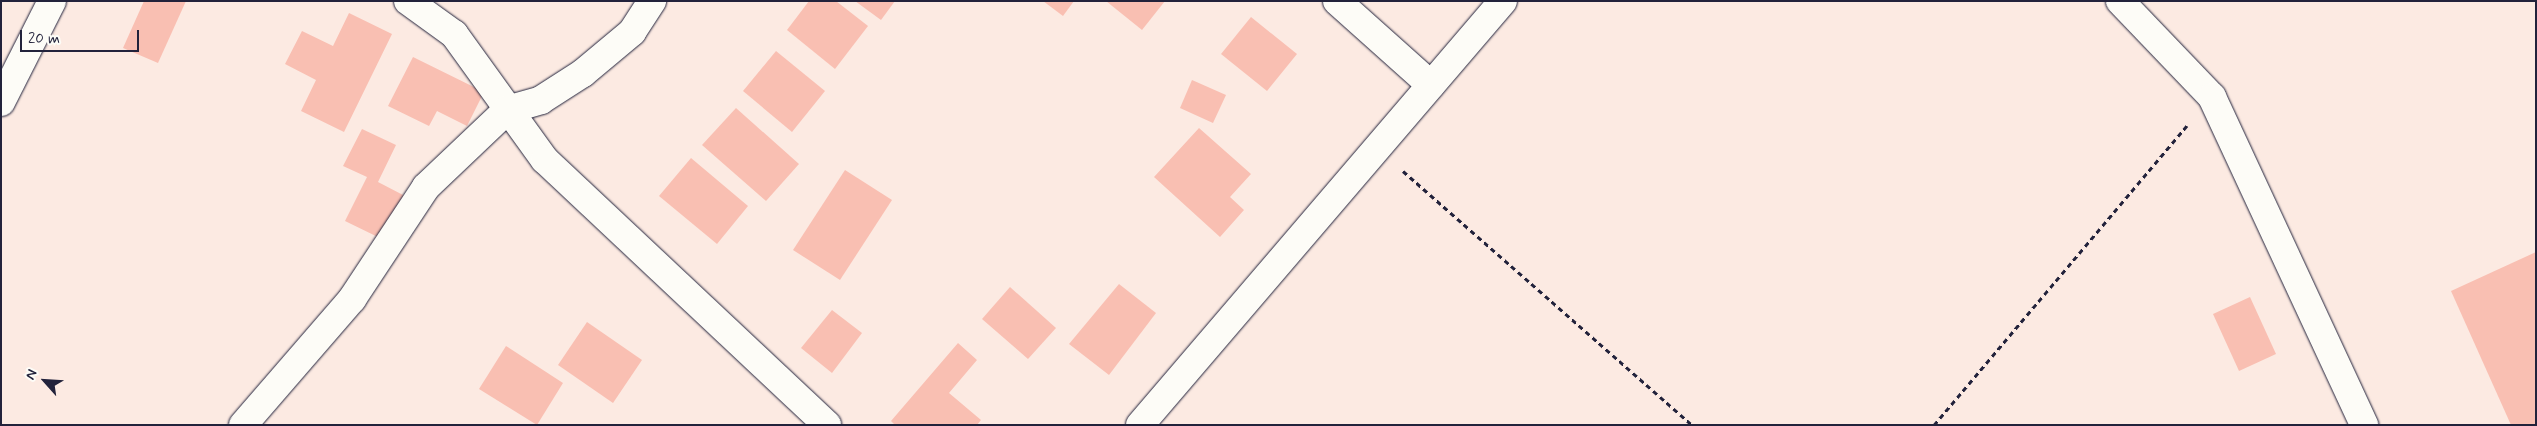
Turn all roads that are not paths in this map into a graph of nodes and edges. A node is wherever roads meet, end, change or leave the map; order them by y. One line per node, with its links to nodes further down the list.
1 (52, 1): 8 (street)
2 (408, 1): 9 (street)
3 (652, 1): 9 (street)
4 (1337, 1): 7 (street)
5 (1503, 1): 7 (street)
6 (2120, 1): 13 (street)
7 (1431, 85): 12 (street)
8 (1, 102)
9 (507, 110): 10 (street); 11 (street)
10 (243, 425)
11 (828, 425)
12 (1140, 425)
13 (2364, 425)

